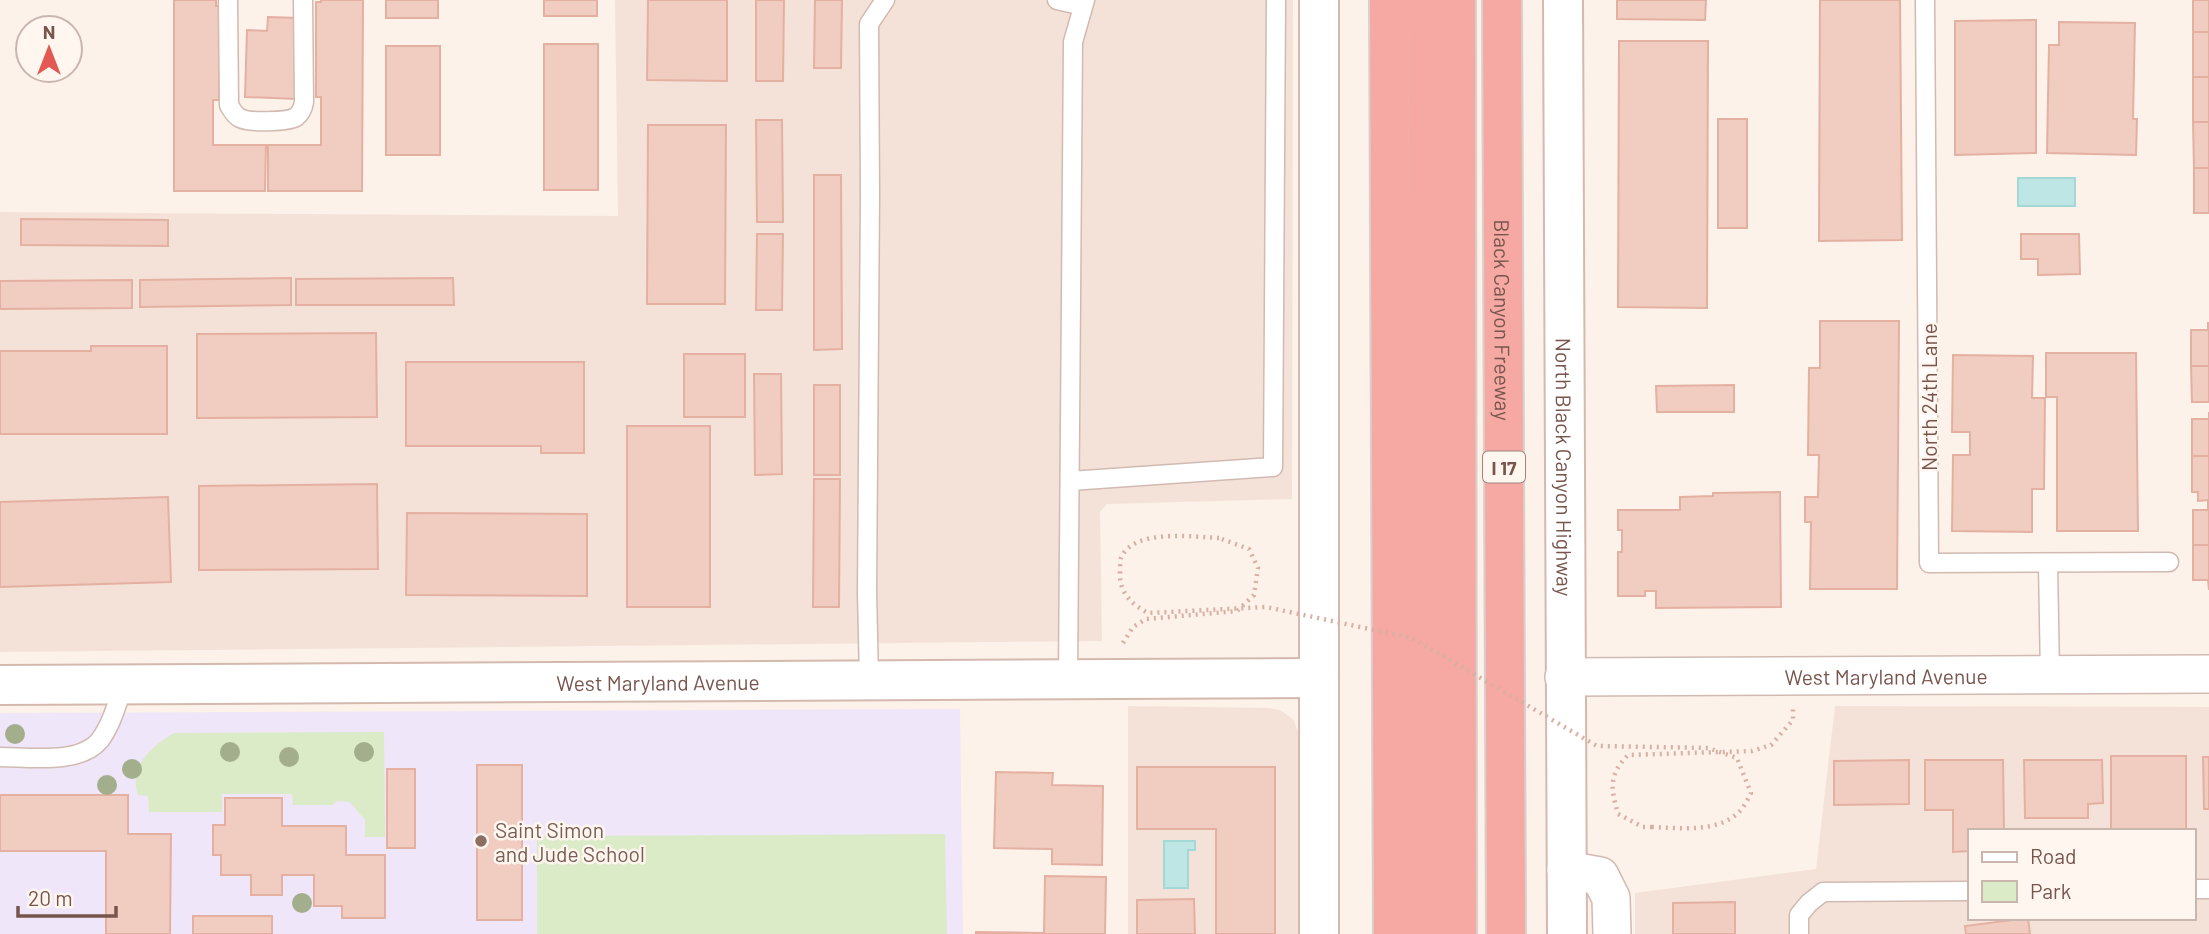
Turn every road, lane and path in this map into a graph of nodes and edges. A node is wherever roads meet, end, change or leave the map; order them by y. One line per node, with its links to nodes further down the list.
1 (228, 0): 2 (lane)
2 (303, 0)
3 (886, 0): 24 (lane)
4 (1057, 0): 13 (lane)
5 (1276, 0): 14 (lane)
6 (1319, 0): 23 (main road)
7 (1389, 0): 31 (highway)
8 (1427, 0): 32 (highway)
9 (1456, 0): 33 (highway)
10 (1502, 0): 34 (highway, Black Canyon Freeway / I 17)
11 (1563, 0): 20 (main road, North Black Canyon Highway)
12 (1925, 0): 16 (lane, North 24th Lane)
13 (1084, 3): 14 (lane)
14 (1070, 481): 21 (lane)
15 (2169, 562): 16 (lane)
16 (2048, 564): 18 (lane)
17 (2209, 674): 18 (street, West Maryland Avenue)
18 (2050, 675): 19 (street, West Maryland Avenue)
19 (1794, 676): 20 (street, West Maryland Avenue); 22 (path, bridge)
20 (1564, 677): 28 (main road, North Black Canyon Highway)
21 (1068, 678): 22 (main road, West Maryland Avenue); 24 (main road, West Maryland Avenue)
22 (1120, 678): 23 (main road, West Maryland Avenue)
23 (1318, 678): 30 (main road)
24 (869, 679): 25 (main road, West Maryland Avenue)
25 (124, 684): 26 (main road, West Maryland Avenue); 27 (lane)
26 (0, 685)
27 (0, 757)
28 (1566, 870): 35 (main road, North Black Canyon Highway); 36 (street)
29 (1968, 891): 37 (lane)
30 (1319, 934)
31 (1393, 934)
32 (1429, 934)
33 (1457, 934)
34 (1506, 934)
35 (1567, 934)
36 (1612, 934)
37 (1799, 934)

